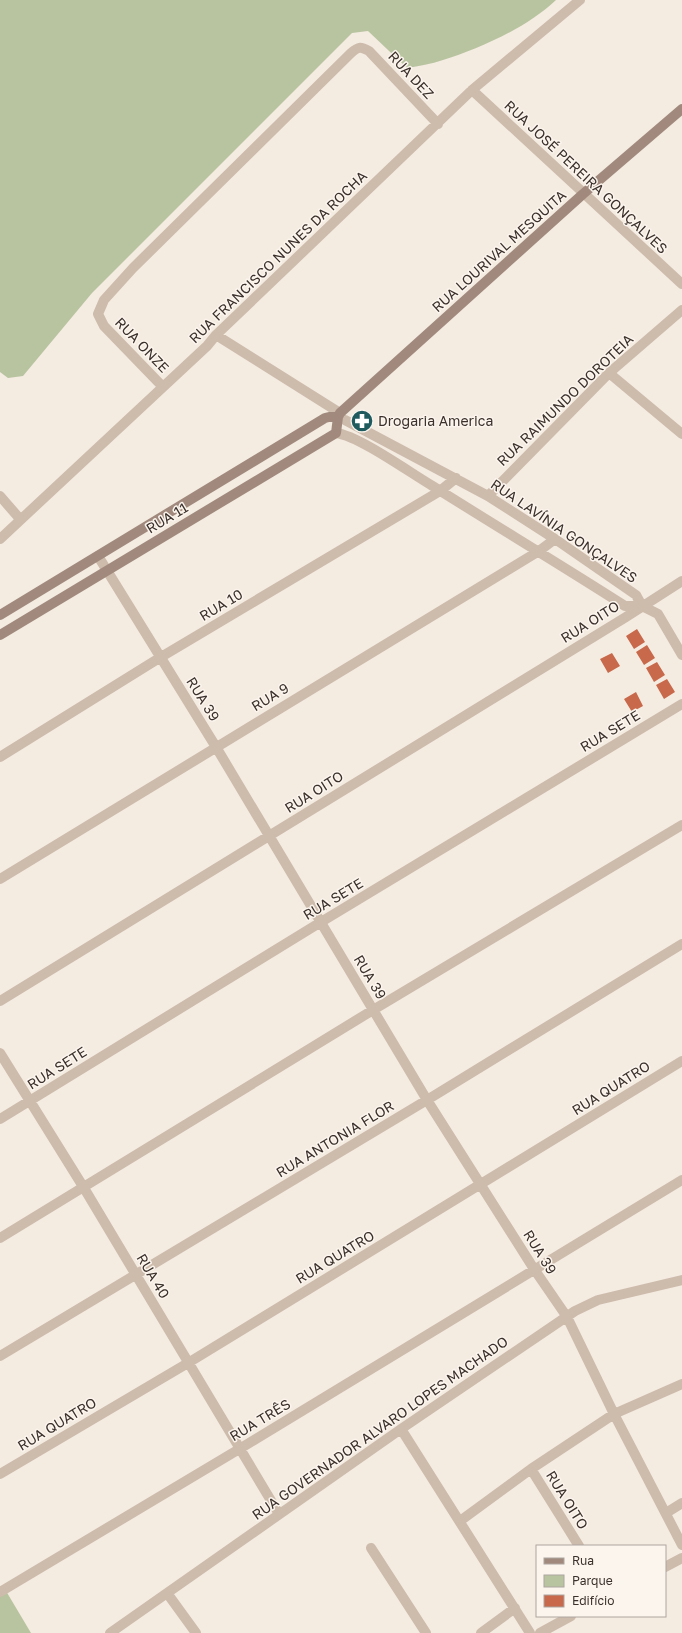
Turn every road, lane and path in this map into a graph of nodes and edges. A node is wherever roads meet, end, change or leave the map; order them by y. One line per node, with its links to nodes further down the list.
1 (580, 0): 2 (street, RUA FRANCISCO NUNES DA ROCHA)
2 (472, 90): 4 (street, RUA FRANCISCO NUNES DA ROCHA); 5 (street, RUA JOSÉ PEREIRA GONÇALVES)
3 (682, 109): 5 (main road, RUA LOURIVAL MESQUITA)
4 (438, 124): 7 (street, RUA DEZ); 9 (street, RUA FRANCISCO NUNES DA ROCHA)
5 (583, 194): 6 (street, RUA JOSÉ PEREIRA GONÇALVES); 12 (main road, RUA LOURIVAL MESQUITA)
6 (682, 284)
7 (104, 300): 11 (street, RUA ONZE)
8 (682, 310): 10 (street, RUA RAIMUNDO DOROTEIA)
9 (216, 335): 11 (street, RUA FRANCISCO NUNES DA ROCHA); 12 (street, RUA LAVÍNIA GONÇALVES)
10 (609, 373): 14 (street); 18 (street, RUA RAIMUNDO DOROTEIA)
11 (163, 387): 19 (street, RUA FRANCISCO NUNES DA ROCHA)
12 (339, 415): 13 (main road); 15 (street, RUA LAVÍNIA GONÇALVES); 23 (main road, RUA 11)
13 (336, 433): 16 (street, RUA LAVÍNIA GONÇALVES); 24 (main road, RUA 11)
14 (682, 434)
15 (456, 478): 16 (street, RUA 10); 18 (street, RUA LAVÍNIA GONÇALVES)
16 (440, 490): 22 (street, RUA LAVÍNIA GONÇALVES); 30 (street, RUA 10)
17 (0, 496): 19 (street)
18 (488, 496): 21 (street, RUA LAVÍNIA GONÇALVES)
19 (20, 519): 20 (street, RUA FRANCISCO NUNES DA ROCHA)
20 (0, 539)
21 (555, 539): 22 (street, RUA 9); 26 (street, RUA LAVÍNIA GONÇALVES)
22 (539, 551): 26 (street, RUA LAVÍNIA GONÇALVES); 32 (street, RUA 9)
23 (98, 556): 24 (street, RUA 39); 27 (main road, RUA 11)
24 (108, 570): 28 (main road, RUA 11); 30 (street, RUA 39)
25 (682, 581): 26 (street, RUA OITO)
26 (642, 606): 29 (street); 35 (street, RUA OITO)
27 (0, 615)
28 (0, 635)
29 (682, 655)
30 (161, 657): 32 (street, RUA 39); 33 (street, RUA 10)
31 (682, 704): 37 (street, RUA SETE)
32 (216, 747): 35 (street, RUA 39); 36 (street, RUA 9)
33 (0, 757)
34 (682, 825): 40 (street)
35 (269, 836): 37 (street, RUA 39); 39 (street, RUA OITO)
36 (0, 879)
37 (321, 922): 40 (street, RUA 39); 44 (street, RUA SETE)
38 (682, 944): 43 (street, RUA ANTONIA FLOR)
39 (0, 1001)
40 (374, 1010): 43 (street, RUA 39); 48 (street)
41 (0, 1053): 44 (street, RUA 40)
42 (682, 1061): 47 (street, RUA QUATRO)
43 (427, 1100): 47 (street, RUA 39); 51 (street, RUA ANTONIA FLOR)
44 (30, 1101): 45 (street, RUA SETE); 48 (street, RUA 40)
45 (0, 1119)
46 (682, 1180): 50 (street, RUA TRÊS)
47 (482, 1184): 50 (street, RUA 39); 55 (street, RUA QUATRO)
48 (84, 1188): 49 (street); 51 (street, RUA 40)
49 (0, 1238)
50 (534, 1269): 53 (street, RUA 39); 59 (street, RUA TRÊS)
51 (135, 1274): 54 (street, RUA ANTONIA FLOR); 55 (street, RUA 40)
52 (682, 1280): 53 (street, RUA GOVERNADOR ALVARO LOPES MACHADO)
53 (567, 1317): 57 (street, RUA 39); 58 (street, RUA GOVERNADOR ALVARO LOPES MACHADO)
54 (0, 1356)
55 (188, 1363): 59 (street, RUA 40); 61 (street, RUA QUATRO)
56 (682, 1384): 57 (street)
57 (614, 1414): 60 (street); 63 (street, RUA 39)
58 (401, 1429): 64 (street, RUA GOVERNADOR ALVARO LOPES MACHADO); 65 (street)
59 (241, 1448): 64 (street, RUA 40); 71 (street, RUA TRÊS)
60 (531, 1469): 65 (street); 66 (street, RUA OITO)
61 (0, 1474)
62 (682, 1504): 63 (street)
63 (666, 1513): 67 (street, RUA 39)
64 (279, 1514): 72 (street, RUA GOVERNADOR ALVARO LOPES MACHADO)
65 (460, 1521): 73 (street)
66 (578, 1545)
67 (682, 1545)
68 (371, 1548): 77 (street)
69 (682, 1558): 70 (street)
70 (666, 1566)
71 (0, 1592)
72 (167, 1593): 75 (street, RUA GOVERNADOR ALVARO LOPES MACHADO); 76 (street)
73 (515, 1608): 78 (street); 79 (street)
74 (569, 1617): 80 (street)
75 (110, 1633)
76 (196, 1633)
77 (426, 1633)
78 (481, 1633)
79 (530, 1633)
80 (540, 1633)

